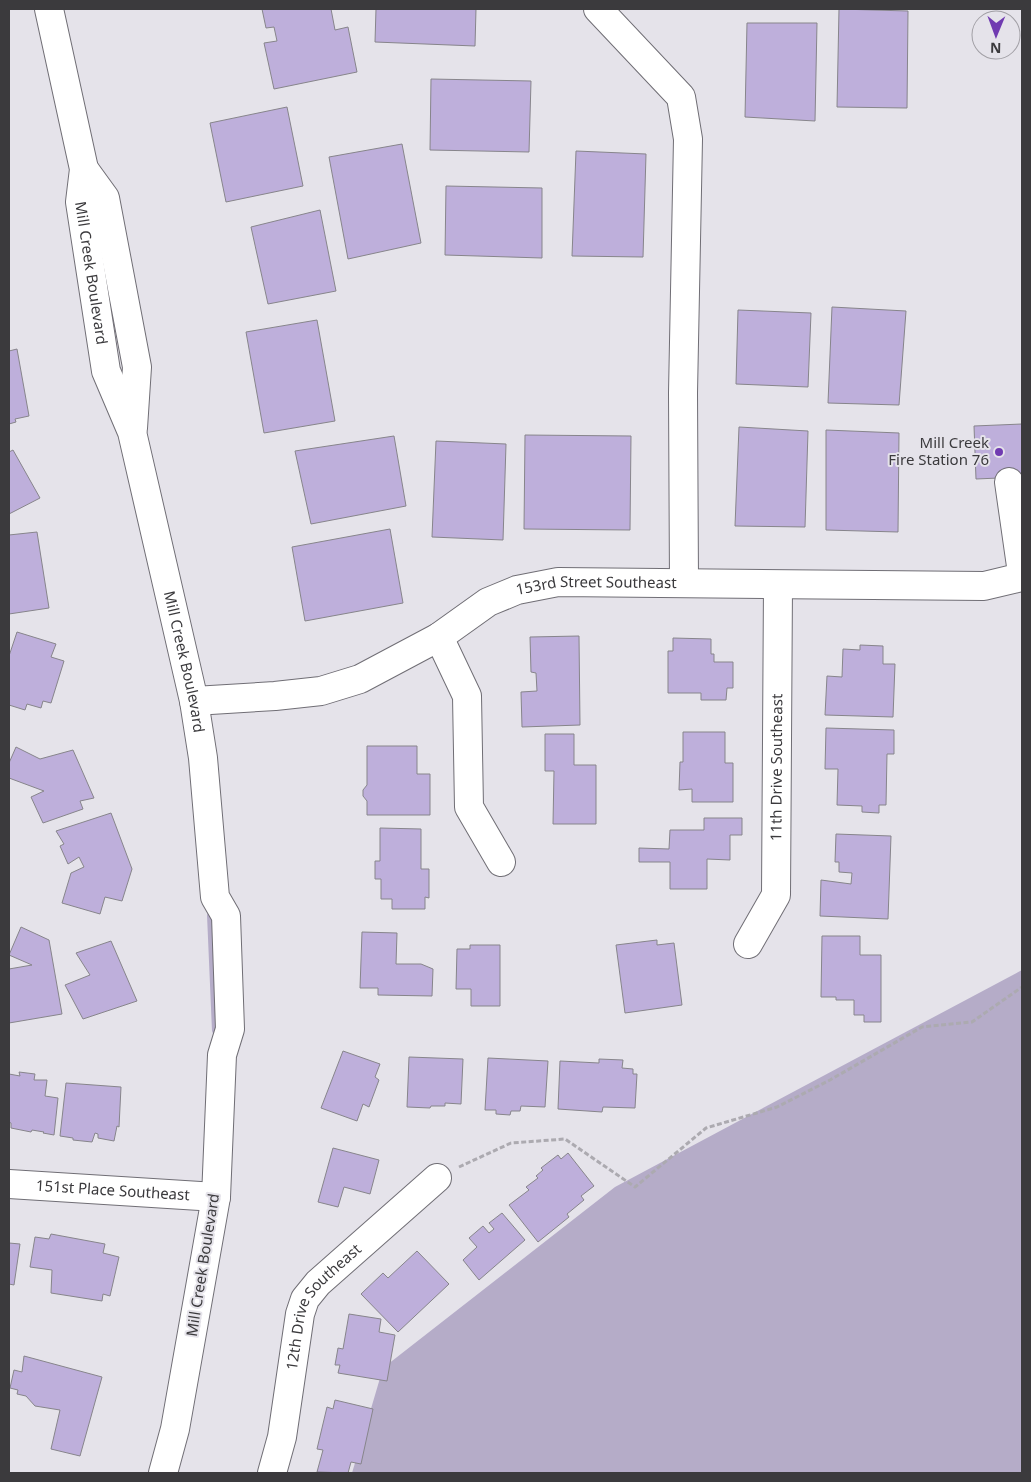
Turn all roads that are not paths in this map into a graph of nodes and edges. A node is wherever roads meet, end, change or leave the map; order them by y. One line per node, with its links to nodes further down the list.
1 (49, 9): 9 (street, Mill Creek Boulevard)
2 (598, 9): 6 (street)
3 (1009, 482): 4 (street)
4 (1022, 573)
5 (1022, 577): 7 (street, 153rd Street Southeast)
6 (684, 583): 7 (street, 153rd Street Southeast); 8 (street, 153rd Street Southeast)
7 (778, 585): 11 (street, 11th Drive Southeast)
8 (438, 637): 9 (street, 153rd Street Southeast); 10 (street)
9 (194, 701): 14 (street, Mill Creek Boulevard)
10 (501, 862)
11 (748, 944)
12 (437, 1178): 16 (street, 12th Drive Southeast)
13 (9, 1184): 14 (street, 151st Place Southeast)
14 (216, 1197): 15 (street, Mill Creek Boulevard)
15 (163, 1473)
16 (272, 1473)

